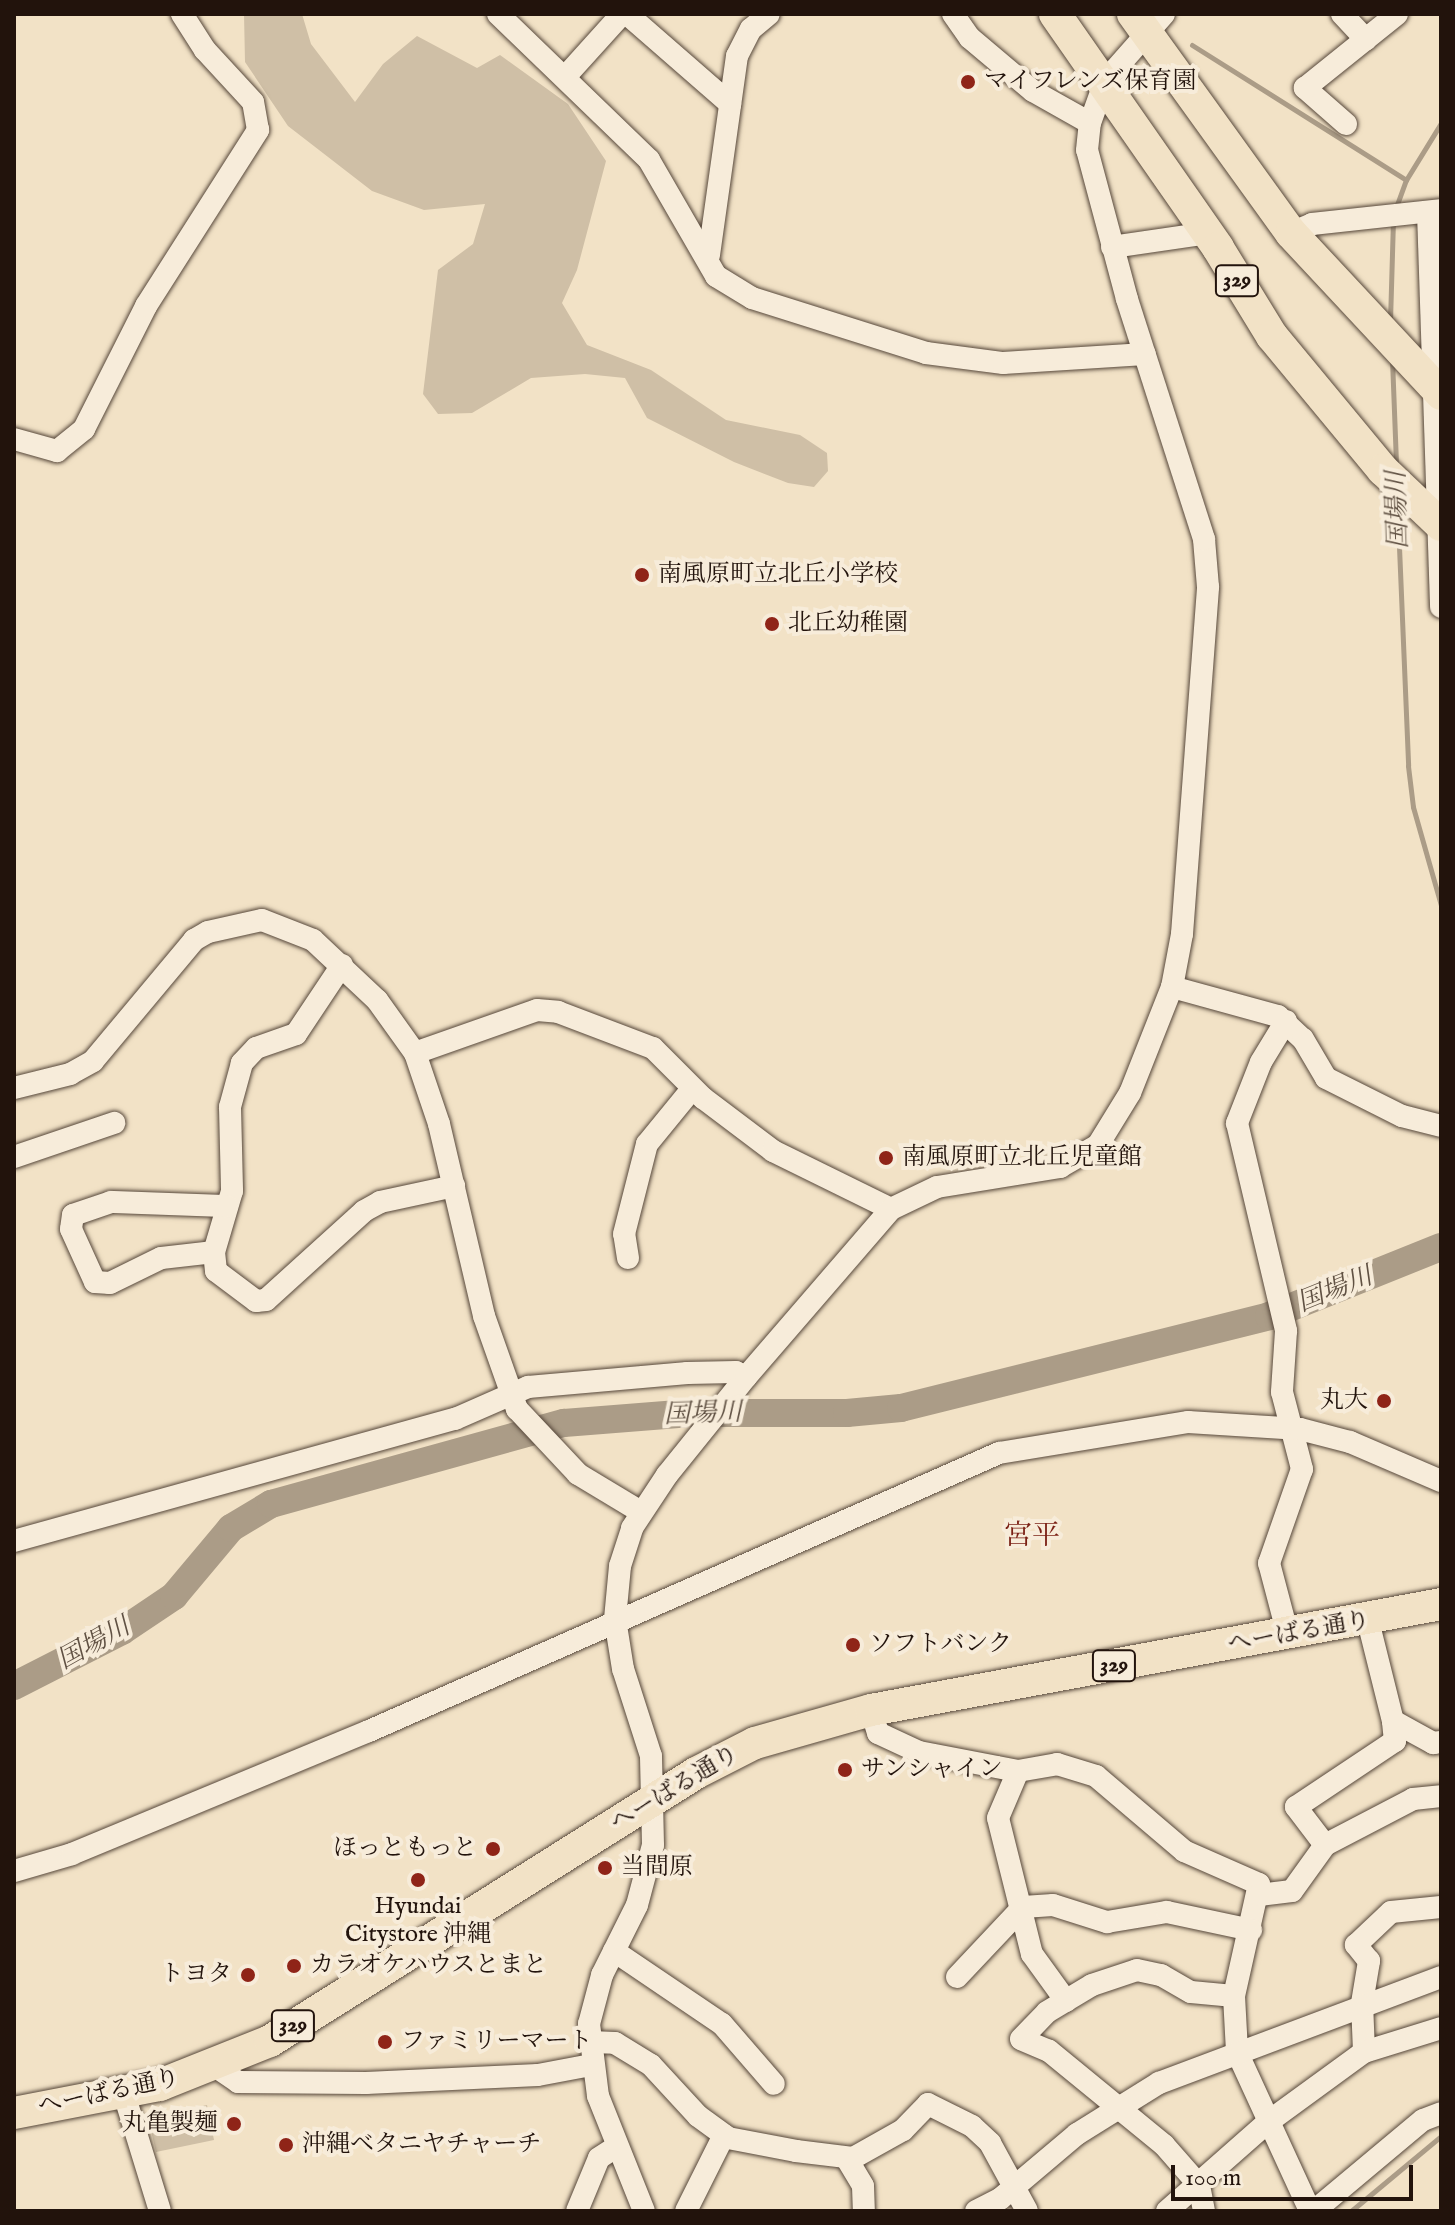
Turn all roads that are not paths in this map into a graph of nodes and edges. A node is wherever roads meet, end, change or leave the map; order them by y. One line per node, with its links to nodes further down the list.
1 (182, 14): 23 (street)
2 (498, 14): 11 (street)
3 (625, 14): 11 (street); 13 (street)
4 (769, 14): 13 (street)
5 (953, 14): 14 (street)
6 (1055, 14): 12 (highway, 329)
7 (1342, 14): 10 (street)
8 (1397, 14): 10 (street)
9 (1148, 20): 12 (street); 18 (highway)
10 (1366, 40): 15 (street)
11 (565, 77): 20 (street)
12 (1105, 81): 14 (street); 17 (highway, 329)
13 (730, 104): 20 (street)
14 (1090, 123): 19 (street)
15 (1346, 124)
16 (1428, 212): 18 (street); 22 (street)
17 (1208, 233): 19 (street); 24 (highway, 329)
18 (1291, 233): 22 (highway)
19 (1112, 247): 21 (street)
20 (709, 255): 21 (street)
21 (1145, 354): 27 (street)
22 (1437, 390): 24 (street)
23 (14, 439)
24 (1440, 524): 25 (street)
25 (1441, 607)
26 (342, 965): 29 (street); 30 (street); 36 (street)
27 (1172, 987): 28 (street); 37 (street)
28 (1286, 1021): 33 (street); 42 (street)
29 (415, 1053): 31 (street); 35 (street)
30 (14, 1088)
31 (692, 1089): 37 (street); 39 (street)
32 (114, 1123): 34 (street)
33 (1441, 1126)
34 (14, 1157)
35 (454, 1186): 38 (street); 41 (street)
36 (227, 1206): 38 (street); 38 (street)
37 (891, 1209): 40 (street)
38 (214, 1252)
39 (628, 1258)
40 (740, 1385): 41 (street); 44 (street)
41 (513, 1401): 44 (street); 45 (street)
42 (1295, 1430): 43 (street); 47 (street); 49 (street)
43 (1441, 1481)
44 (641, 1512): 47 (street)
45 (14, 1541)
46 (1441, 1604): 48 (highway, へーばる通り / 329)
47 (615, 1619): 55 (street); 57 (street)
48 (1368, 1621): 49 (highway, へーばる通り / 329); 51 (street)
49 (1288, 1635): 50 (highway, へーばる通り / 329)
50 (871, 1710): 53 (street); 55 (highway, へーばる通り / 329)
51 (1393, 1721): 52 (street); 56 (street)
52 (1441, 1742)
53 (1018, 1771): 58 (street); 59 (street)
54 (1441, 1796): 56 (street)
55 (655, 1800): 62 (street); 73 (highway, へーばる通り / 329)
56 (1325, 1845): 58 (street)
57 (14, 1871)
58 (1259, 1895): 61 (street)
59 (1023, 1907): 61 (street); 63 (street); 66 (street)
60 (1441, 1907): 67 (street)
61 (1251, 1930): 65 (street)
62 (614, 1951): 69 (street); 74 (street)
63 (957, 1977)
64 (1441, 1977): 67 (street)
65 (1234, 1996): 66 (street); 70 (street)
66 (1066, 2001): 76 (street)
67 (1362, 2003): 70 (street); 71 (street)
68 (1441, 2028): 71 (street)
69 (590, 2042): 72 (street); 80 (street)
70 (1237, 2052): 76 (street); 79 (street)
71 (1364, 2052): 79 (street)
72 (591, 2065): 73 (street); 81 (street)
73 (216, 2067): 75 (highway, へーばる通り / 329)
74 (774, 2084)
75 (124, 2094): 77 (highway, へーばる通り / 329); 85 (street)
76 (1121, 2106): 83 (street); 84 (street)
77 (14, 2113)
78 (1441, 2113): 94 (street)
79 (1268, 2122): 83 (street); 94 (street)
80 (724, 2135): 82 (street); 88 (street)
81 (616, 2147): 86 (street); 87 (street)
82 (847, 2159): 84 (street); 89 (street)
83 (1199, 2185): 92 (street); 93 (street)
84 (1011, 2190): 90 (street); 91 (street)
85 (160, 2211)
86 (577, 2211)
87 (644, 2211)
88 (686, 2211)
89 (864, 2211)
90 (976, 2211)
91 (1027, 2211)
92 (1167, 2211)
93 (1204, 2211)
94 (1312, 2211)

